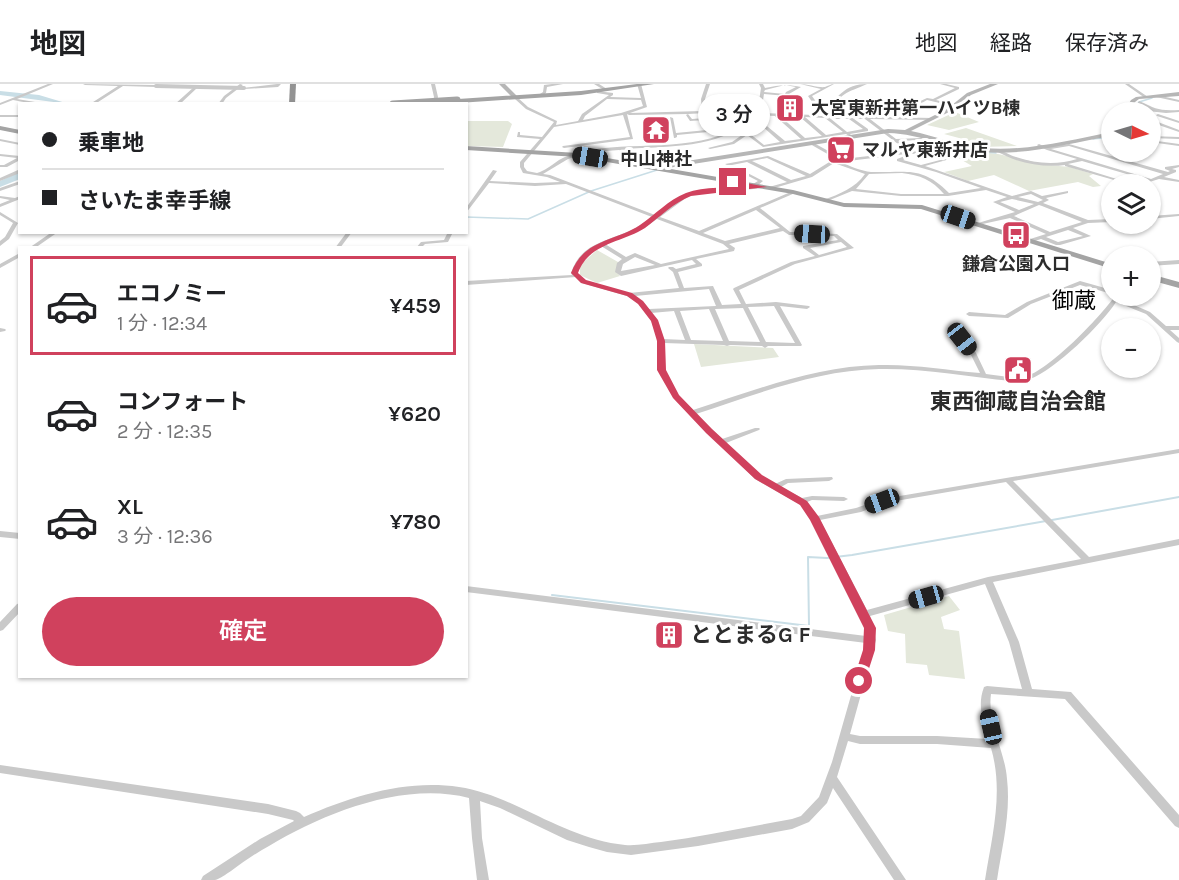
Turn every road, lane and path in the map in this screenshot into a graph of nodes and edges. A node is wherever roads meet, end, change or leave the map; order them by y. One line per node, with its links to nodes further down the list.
1 (51, 84): 32 (street)
2 (86, 84): 3 (street)
3 (123, 84): 22 (street, bridge); 41 (street)
4 (279, 84): 22 (street)
5 (295, 84): 44 (highway); 45 (highway)
6 (433, 84): 46 (street)
7 (502, 84): 30 (street)
8 (561, 84): 27 (street)
9 (596, 84): 24 (street)
10 (651, 84): 20 (main road)
11 (708, 84): 55 (street)
12 (761, 84): 25 (street)
13 (785, 84): 25 (street); 25 (street)
14 (802, 84): 23 (street)
15 (832, 84): 23 (street)
16 (866, 84): 66 (street)
17 (942, 84): 36 (street)
18 (995, 84): 52 (street)
19 (1127, 84): 29 (street)
20 (640, 85): 24 (main road); 33 (street)
21 (198, 86): 42 (street)
22 (243, 86): 43 (street)
23 (824, 88): 65 (street)
24 (601, 90): 27 (main road); 30 (main road); 31 (street)
25 (763, 91): 57 (street)
26 (1179, 94): 28 (street)
27 (541, 95): 30 (main road)
28 (1158, 96): 29 (street); 37 (street)
29 (1146, 97): 49 (street)
30 (515, 98): 35 (main road); 76 (street)
31 (607, 98): 33 (street); 74 (street)
32 (10, 99): 34 (street); 50 (street)
33 (643, 99): 51 (street)
34 (29, 101): 39 (street); 40 (street)
35 (457, 101): 47 (main road, bridge); 48 (main road, bridge)
36 (932, 101): 52 (street); 54 (street)
37 (1179, 101)
38 (18, 102): 50 (street)
39 (19, 102)
40 (34, 102)
41 (95, 102)
42 (179, 102)
43 (221, 102)
44 (292, 102)
45 (297, 102)
46 (435, 102)
47 (436, 102)
48 (444, 102)
49 (1133, 102)
50 (0, 104)
51 (645, 106): 56 (street); 60 (street)
52 (955, 106): 54 (street)
53 (1179, 111): 59 (street)
54 (945, 112): 72 (street)
55 (704, 113): 60 (street); 61 (street)
56 (623, 114): 60 (street); 74 (street); 104 (street)
57 (759, 114): 58 (street); 69 (street)
58 (775, 114): 62 (street); 98 (street)
59 (1161, 114)
60 (648, 115)
61 (719, 115): 85 (street); 85 (street)
62 (800, 115): 65 (street); 90 (street)
63 (0, 116): 64 (street)
64 (18, 116)
65 (817, 116): 66 (street)
66 (828, 117): 70 (street); 88 (street)
67 (1161, 117): 75 (street)
68 (671, 118): 87 (street)
69 (755, 118): 77 (street); 97 (street)
70 (850, 118): 71 (street); 88 (street)
71 (866, 118): 72 (street); 81 (street)
72 (932, 119): 83 (street)
73 (1161, 120): 82 (street)
74 (580, 121): 76 (street)
75 (1179, 122)
76 (555, 126): 92 (street)
77 (744, 126): 86 (street); 95 (street)
78 (0, 127): 79 (main road); 80 (main road)
79 (18, 128)
80 (18, 128)
81 (885, 131): 83 (street); 88 (street); 96 (street)
82 (1179, 131)
83 (907, 132): 105 (street)
84 (519, 133): 92 (street)
85 (700, 133): 87 (street); 95 (street)
86 (747, 133): 97 (street); 116 (street)
87 (674, 134): 101 (street)
88 (849, 135): 90 (street); 98 (street)
89 (1101, 136): 106 (street)
90 (826, 137): 98 (street)
91 (1161, 137): 93 (street)
92 (542, 138): 109 (street)
93 (1179, 138)
94 (1, 141): 100 (street)
95 (705, 141): 101 (street)
96 (896, 141): 103 (street); 103 (street)
97 (784, 143): 98 (street)
98 (811, 143): 116 (street); 120 (street)
99 (1161, 143): 102 (street)
100 (18, 144)
101 (686, 144): 108 (street)
102 (1179, 145)
103 (902, 146): 112 (street)
104 (564, 147)
105 (966, 147): 110 (street); 111 (street)
106 (1043, 147): 110 (street); 118 (street); 133 (street)
107 (468, 148): 109 (main road)
108 (619, 148): 114 (street); 122 (street)
109 (531, 150): 114 (main road); 131 (street)
110 (997, 150): 124 (street)
111 (931, 151): 112 (street); 123 (street)
112 (908, 153): 120 (street); 123 (street)
113 (0, 155): 115 (street)
114 (578, 155): 127 (main road); 131 (street)
115 (18, 157)
116 (719, 157): 122 (street)
117 (18, 158): 125 (street)
118 (1082, 159): 124 (street); 132 (street)
119 (748, 160): 135 (street); 141 (street); 144 (street)
120 (842, 160): 121 (street)
121 (833, 162): 130 (street); 135 (street)
122 (673, 164): 127 (street)
123 (921, 165): 145 (street)
124 (1067, 165): 134 (street)
125 (0, 166)
126 (1179, 166): 133 (street)
127 (660, 169): 144 (main road)
128 (495, 171): 140 (street)
129 (18, 172): 138 (street)
130 (868, 173): 147 (street); 150 (street)
131 (535, 174): 143 (street)
132 (1132, 174)
133 (1168, 174): 136 (street)
134 (1101, 175)
135 (810, 176): 141 (street)
136 (1161, 177)
137 (1161, 177): 139 (street)
138 (0, 180)
139 (1179, 181)
140 (488, 182): 143 (street); 160 (street)
141 (791, 182): 144 (street)
142 (18, 183): 146 (street)
143 (566, 183): 164 (street)
144 (763, 187): 148 (main road); 164 (street)
145 (986, 189): 150 (street); 153 (street)
146 (0, 190)
147 (854, 190): 151 (street); 155 (street)
148 (793, 192): 155 (main road); 158 (street)
149 (1066, 192): 156 (street)
150 (948, 195): 151 (street)
151 (921, 196): 159 (street)
152 (0, 197): 154 (street)
153 (1012, 197): 156 (street); 156 (street); 161 (street)
154 (18, 199): 157 (street)
155 (825, 201): 159 (main road)
156 (1041, 201): 161 (street); 169 (street)
157 (0, 206)
158 (756, 208): 172 (street); 173 (street)
159 (928, 208): 170 (main road)
160 (468, 209)
161 (1019, 212): 165 (street)
162 (0, 213): 168 (street)
163 (1179, 215): 166 (street)
164 (654, 216): 173 (street); 183 (street)
165 (1010, 216): 170 (street); 177 (street)
166 (1161, 217)
167 (1101, 221): 169 (street)
168 (18, 222): 182 (street)
169 (1087, 222): 171 (street)
170 (980, 224): 180 (main road)
171 (1068, 228): 177 (street); 178 (street)
172 (783, 229): 179 (street); 181 (street)
173 (699, 233): 181 (street)
174 (53, 234): 184 (street)
175 (348, 234): 185 (street)
176 (450, 234): 186 (street)
177 (1050, 234): 178 (street)
178 (1042, 237): 180 (street)
179 (840, 241): 187 (street); 187 (street)
180 (1029, 241): 193 (main road)
181 (725, 243): 190 (street)
182 (0, 244)
183 (601, 244): 189 (street); 197 (street)
184 (34, 246)
185 (339, 246)
186 (420, 246)
187 (817, 255): 205 (street)
188 (18, 256): 195 (street)
189 (626, 259): 194 (street); 194 (street)
190 (694, 260): 194 (street); 196 (street)
191 (1179, 262): 192 (street)
192 (1161, 263)
193 (1101, 264)
194 (665, 265): 196 (street)
195 (0, 266)
196 (675, 271): 201 (street)
197 (575, 276): 199 (street); 203 (street)
198 (1161, 280): 200 (main road)
199 (468, 283)
200 (1179, 285)
201 (682, 289): 203 (street); 209 (street)
202 (1101, 289): 213 (street)
203 (629, 295): 212 (street)
204 (776, 304): 205 (street); 210 (street); 221 (street)
205 (744, 306): 209 (street); 221 (street)
206 (1108, 306): 222 (street)
207 (1134, 306): 215 (street)
208 (711, 307): 209 (street); 211 (street); 220 (street)
209 (720, 307)
210 (807, 307)
211 (676, 309): 212 (street); 219 (street)
212 (649, 311): 217 (street)
213 (969, 314)
214 (954, 327): 222 (street)
215 (1164, 328): 216 (street); 218 (street)
216 (1179, 328)
217 (661, 341): 219 (street); 223 (street)
218 (1179, 341)
219 (689, 342): 220 (street)
220 (727, 344): 221 (street)
221 (765, 346)
222 (984, 376): 223 (street)
223 (691, 413): 225 (street)
224 (757, 429): 225 (street)
225 (721, 442): 229 (street)
226 (1179, 451): 228 (street)
227 (829, 479): 229 (street)
228 (1008, 480): 232 (street); 236 (street)
229 (776, 487): 231 (street)
230 (844, 500): 231 (street)
231 (801, 501): 232 (street)
232 (815, 519): 240 (street)
233 (0, 534): 234 (street)
234 (18, 537)
235 (1179, 542): 236 (street)
236 (1087, 560): 237 (street)
237 (988, 580): 240 (street); 243 (street)
238 (468, 589): 242 (street)
239 (18, 608): 241 (street)
240 (864, 614): 242 (street)
241 (0, 628)
242 (871, 640): 244 (street)
243 (1028, 692): 245 (street); 250 (street)
244 (844, 736): 245 (street); 247 (street)
245 (995, 744): 254 (street)
246 (0, 769): 249 (street)
247 (831, 777): 248 (street); 253 (street)
248 (474, 795): 249 (street); 252 (street)
249 (303, 823): 251 (street)
250 (1179, 823)
251 (207, 880)
252 (483, 880)
253 (900, 880)
254 (991, 880)

